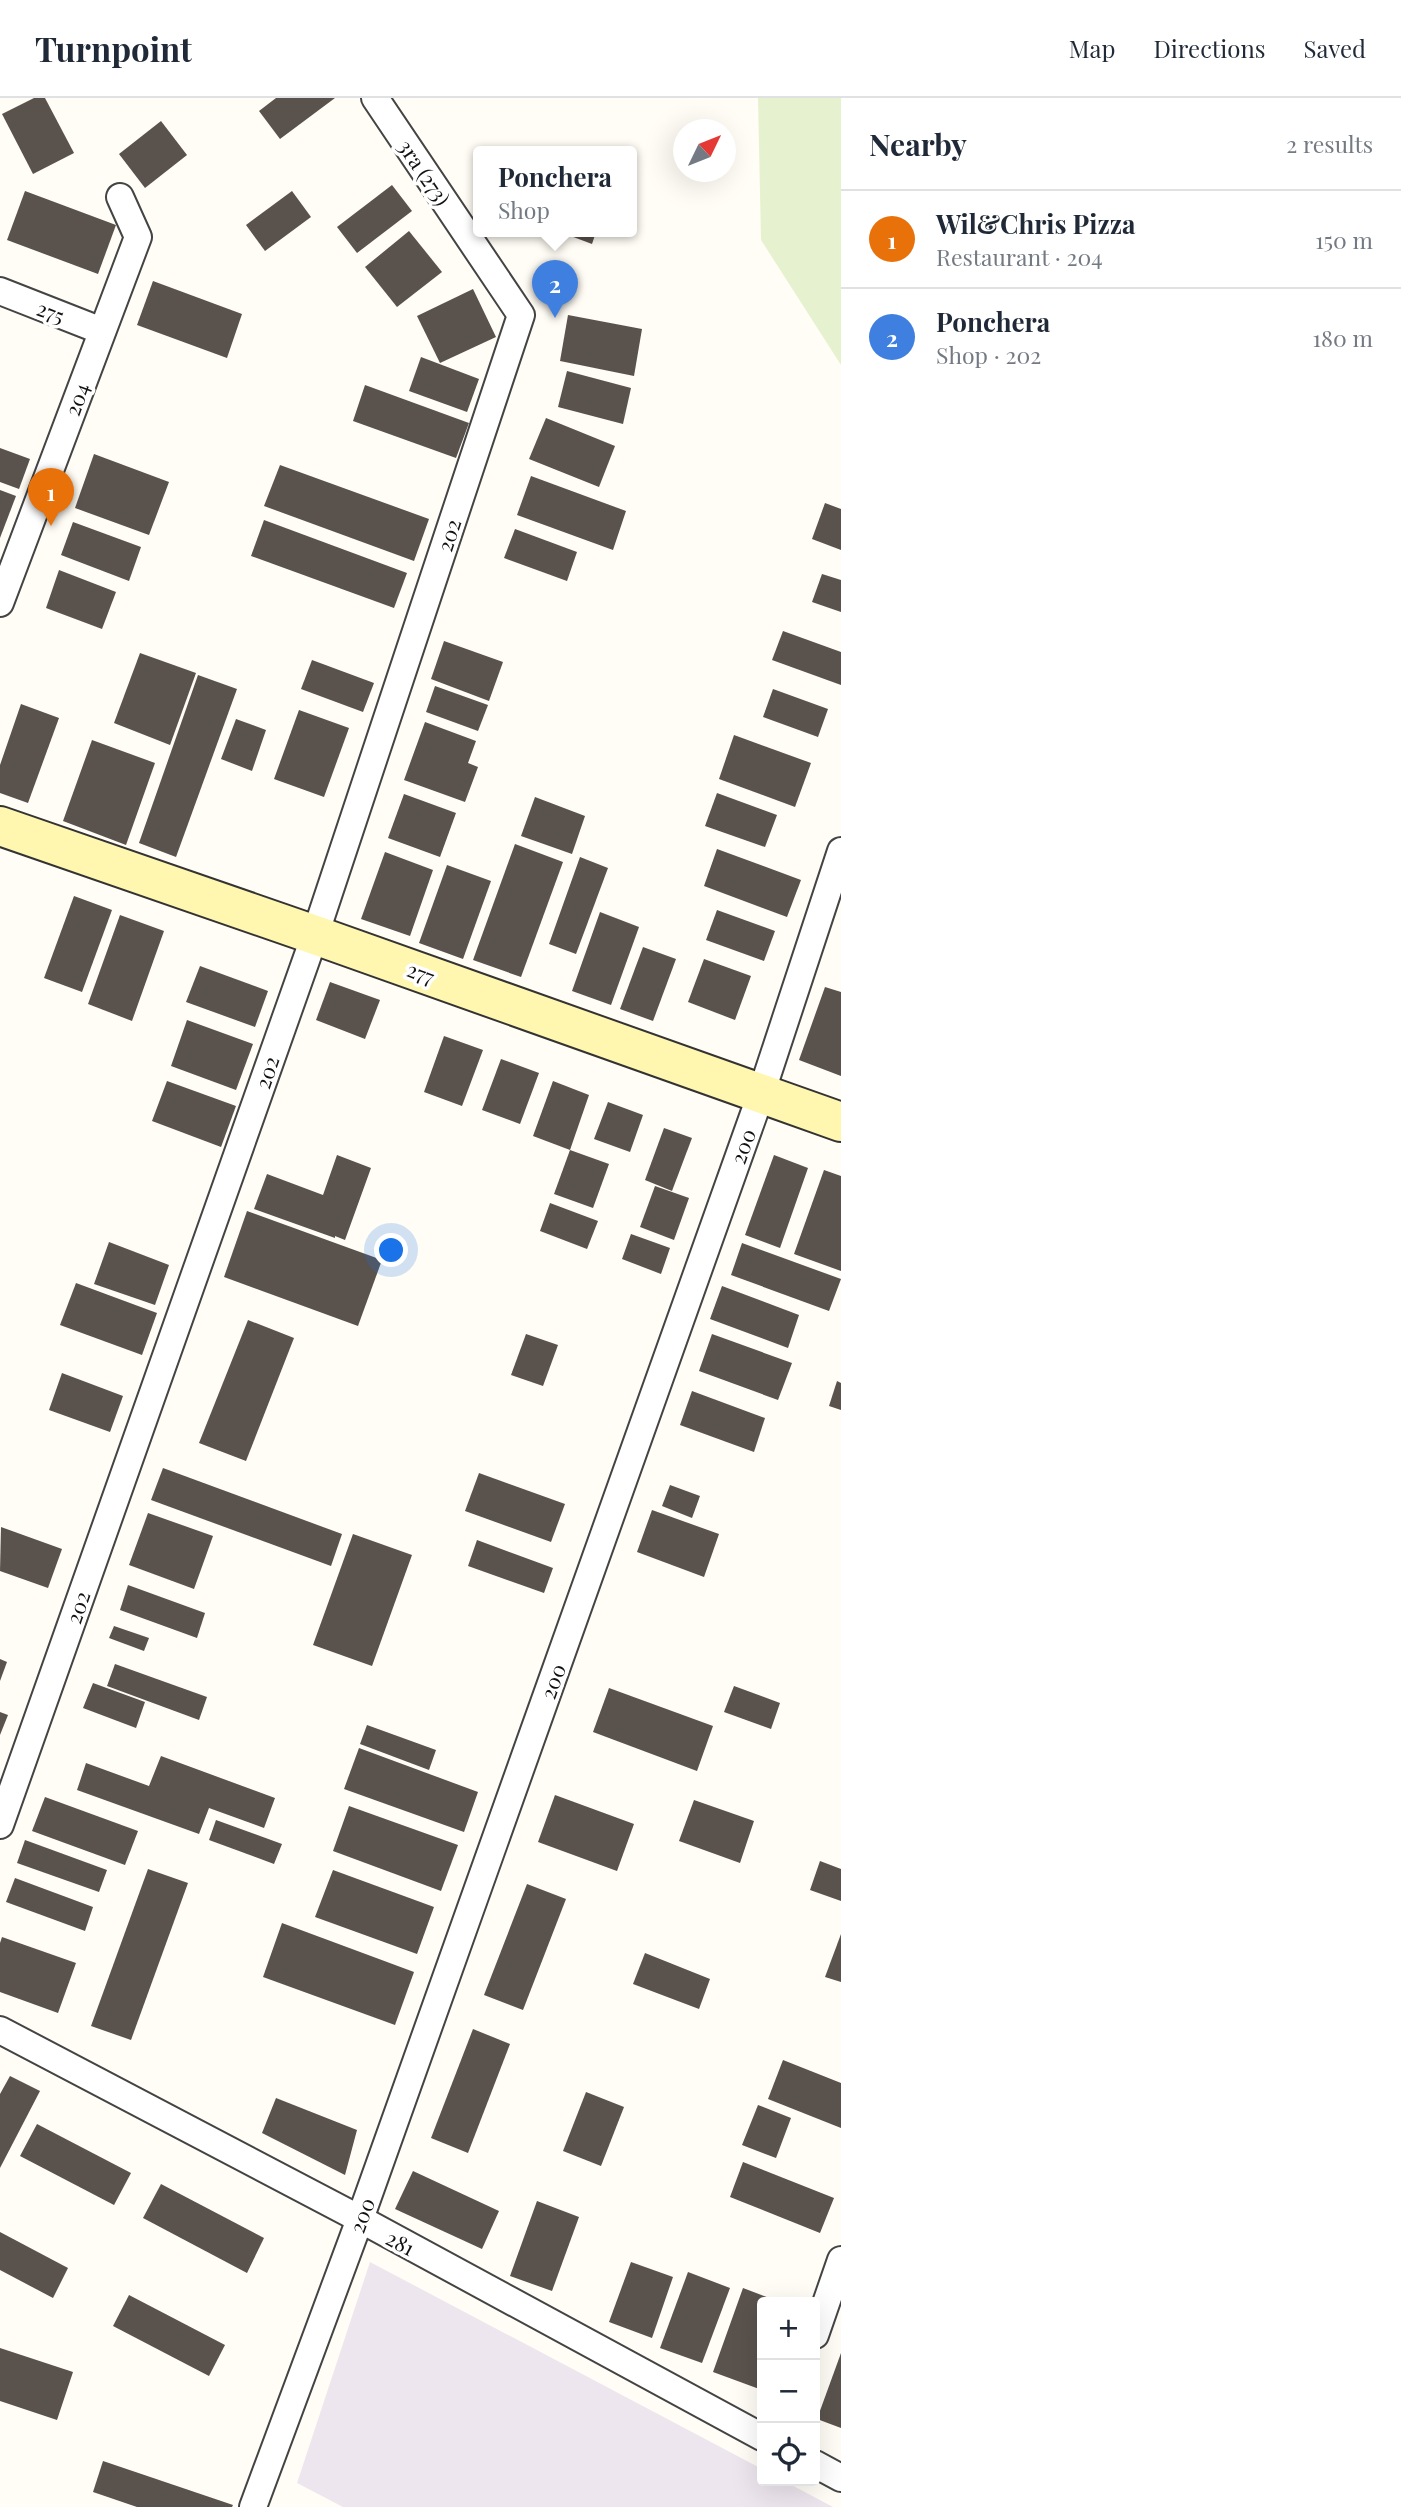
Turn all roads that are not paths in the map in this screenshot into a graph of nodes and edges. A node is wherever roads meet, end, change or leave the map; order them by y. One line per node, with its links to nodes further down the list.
1 (375, 98): 4 (street, 3ra (273))
2 (120, 197): 5 (street, 204)
3 (0, 291): 5 (street, 275)
4 (521, 315): 9 (street, 202)
5 (102, 331): 6 (street, 204)
6 (0, 603)
7 (0, 826): 9 (street, 277)
8 (841, 851): 10 (street, 200)
9 (315, 935): 10 (street, 277); 12 (street, 202)
10 (761, 1094): 11 (street, 277); 14 (street, 200)
11 (841, 1122)
12 (0, 1825)
13 (0, 2030): 14 (street, 281)
14 (360, 2220): 17 (street, 281); 20 (street, 200)
15 (841, 2260): 16 (street)
16 (820, 2321)
17 (757, 2434)
18 (820, 2467): 19 (street)
19 (841, 2478)
20 (253, 2507)

